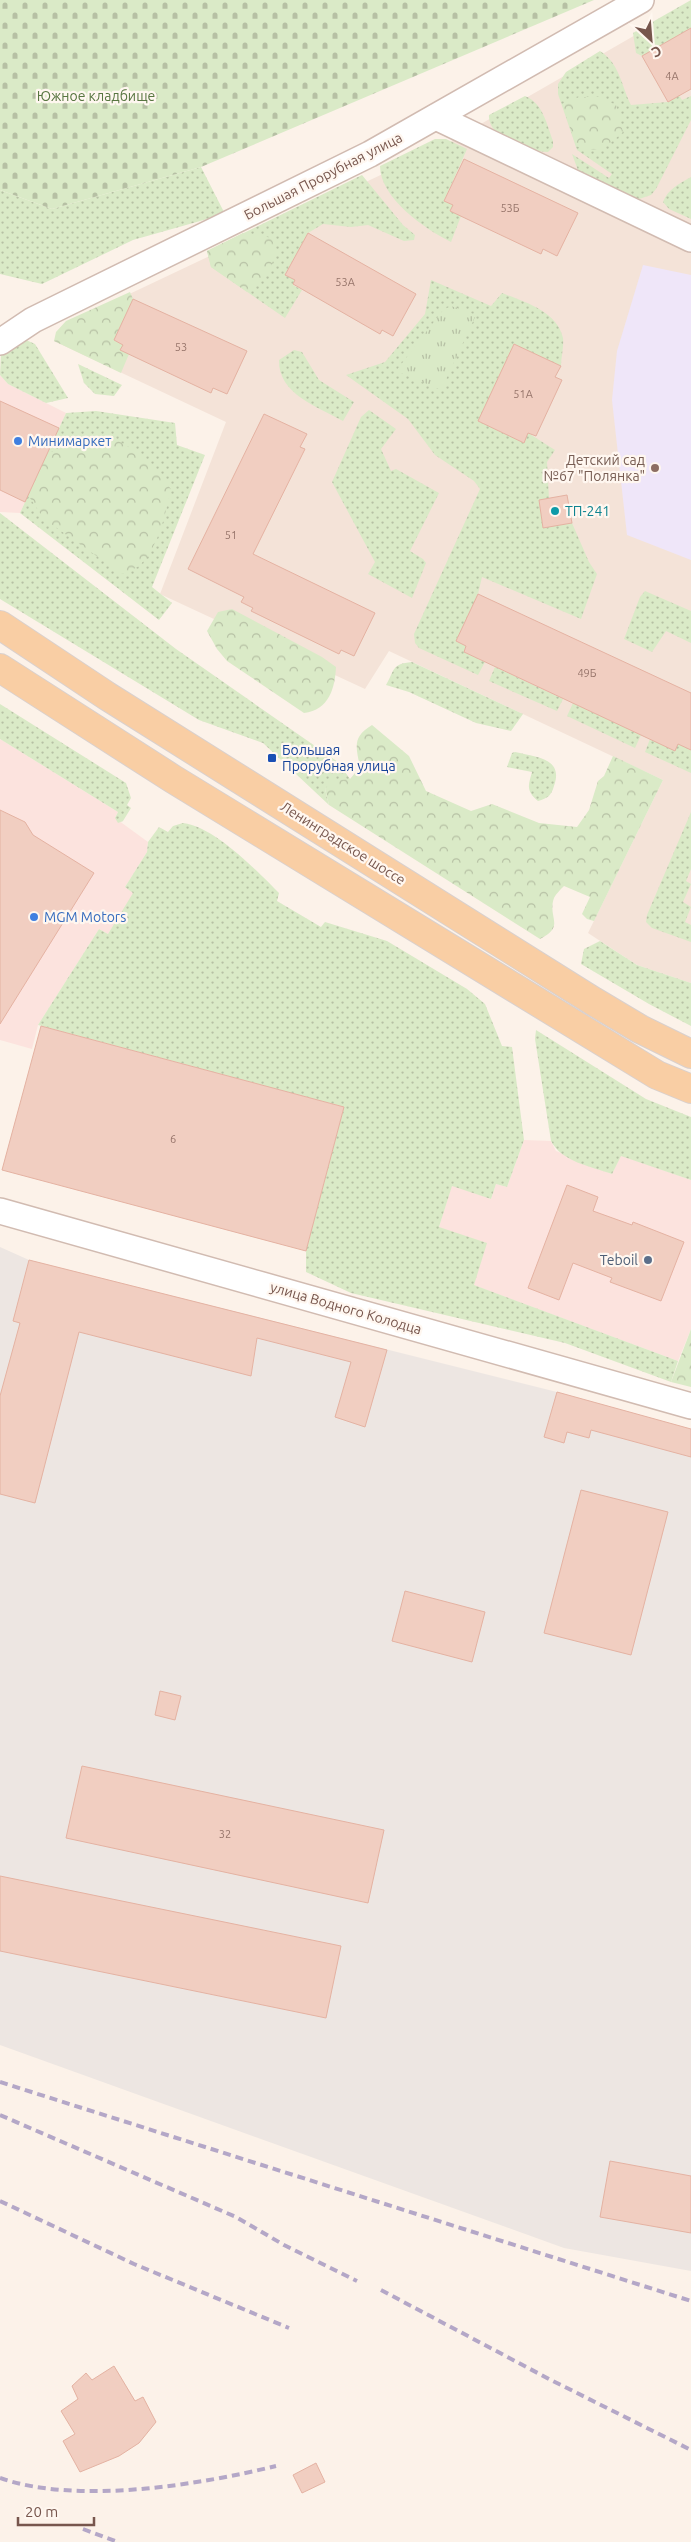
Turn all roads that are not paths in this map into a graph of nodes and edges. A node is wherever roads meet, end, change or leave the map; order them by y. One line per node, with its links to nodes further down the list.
1 (641, 0): 2 (street, Большая Прорубная улица)
2 (436, 117): 3 (street); 4 (street, Большая Прорубная улица)
3 (691, 238)
4 (0, 342)
5 (0, 624): 7 (main road, Ленинградское шоссе)
6 (0, 668): 8 (main road)
7 (691, 1054)
8 (691, 1089)
9 (0, 1211): 10 (street, улица Водного Колодца)
10 (691, 1406)

